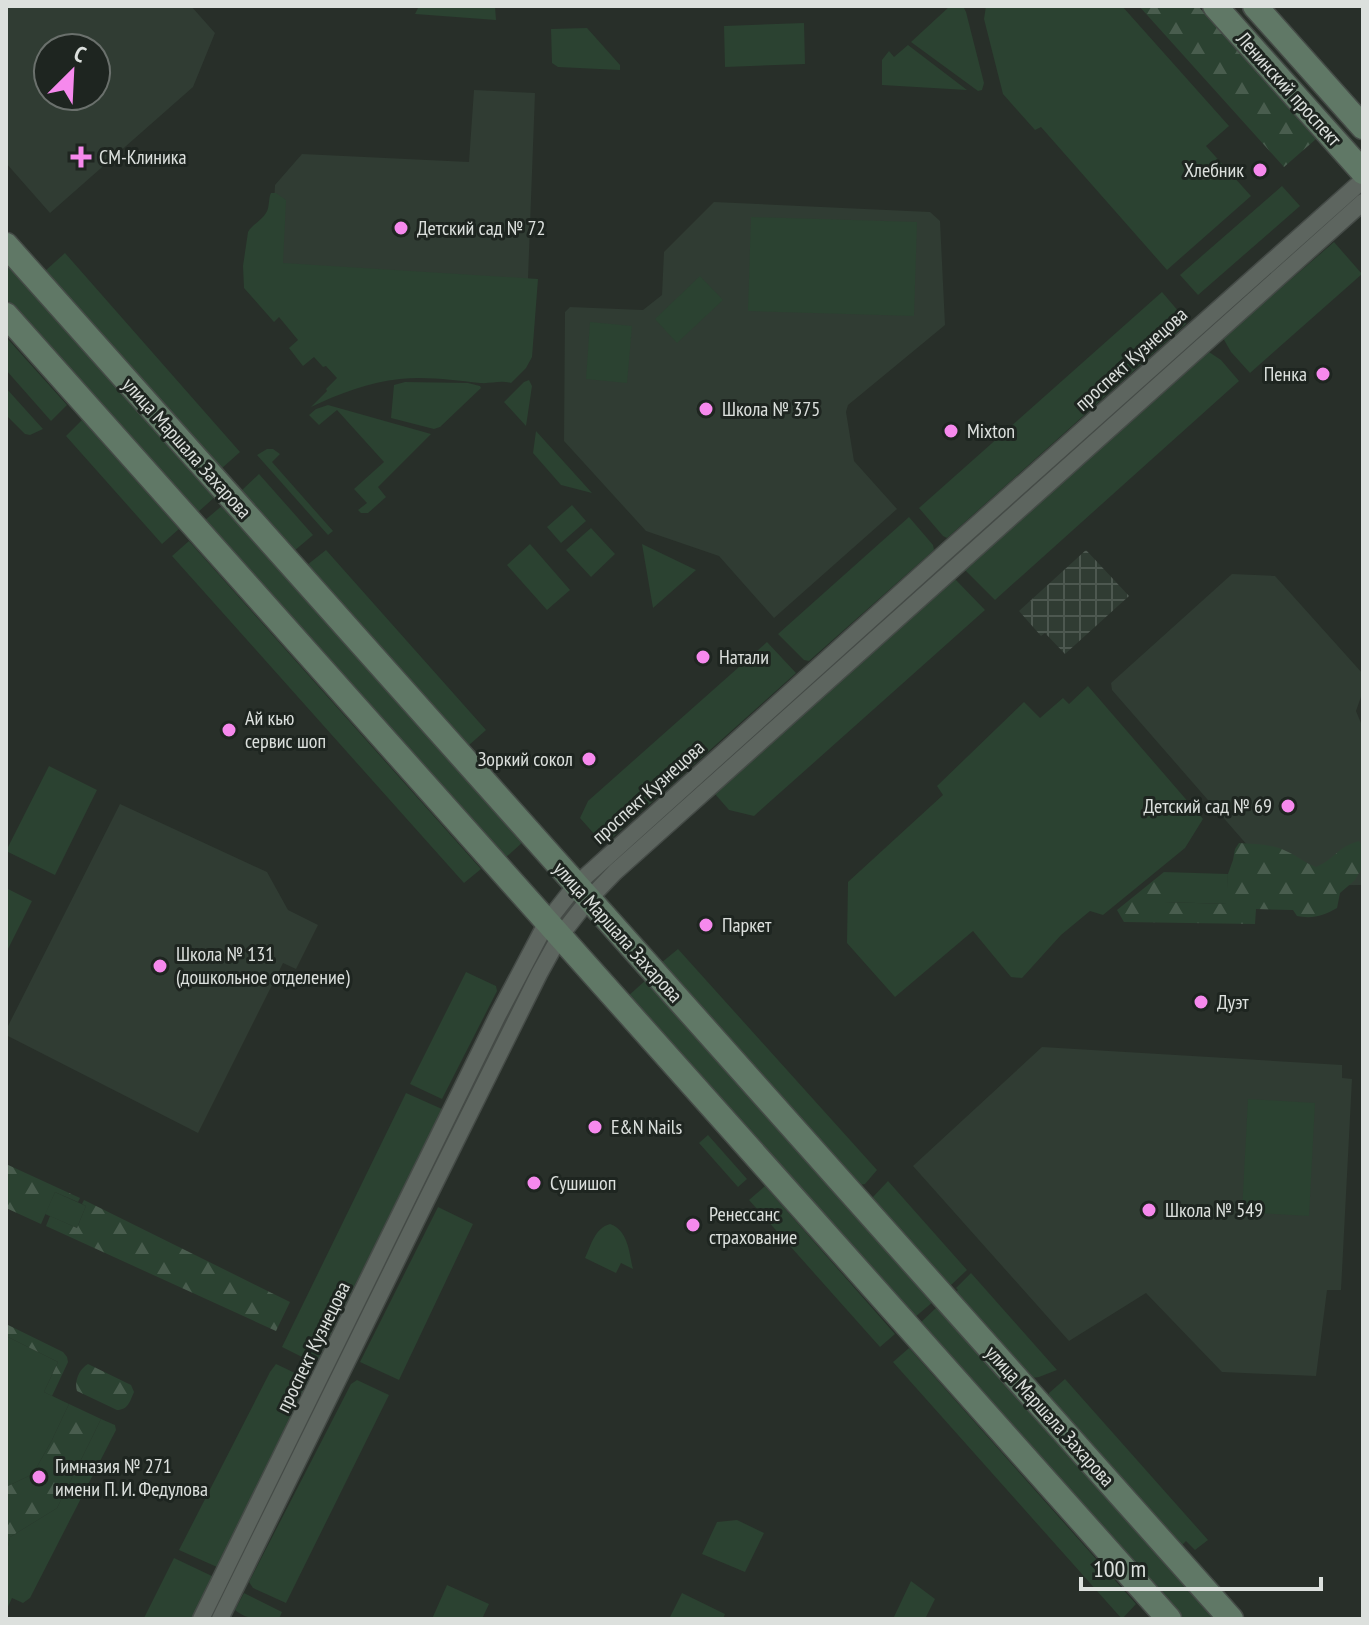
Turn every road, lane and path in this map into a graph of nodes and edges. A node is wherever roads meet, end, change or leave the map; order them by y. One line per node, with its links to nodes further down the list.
1 (1215, 6): 4 (street, Ленинский проспект)
2 (1255, 6): 3 (street, Ленинский проспект)
3 (1363, 127)
4 (1363, 172)
5 (1363, 180): 9 (street, проспект Кузнецова)
6 (1363, 202): 9 (street, проспект Кузнецова)
7 (6, 245): 9 (street, улица Маршала Захарова)
8 (6, 315): 10 (street)
9 (583, 892): 10 (street, проспект Кузнецова); 14 (street, улица Маршала Захарова)
10 (554, 929): 11 (street, проспект Кузнецова); 12 (street, проспект Кузнецова); 13 (street)
11 (201, 1619)
12 (220, 1619)
13 (1169, 1619)
14 (1231, 1619)

